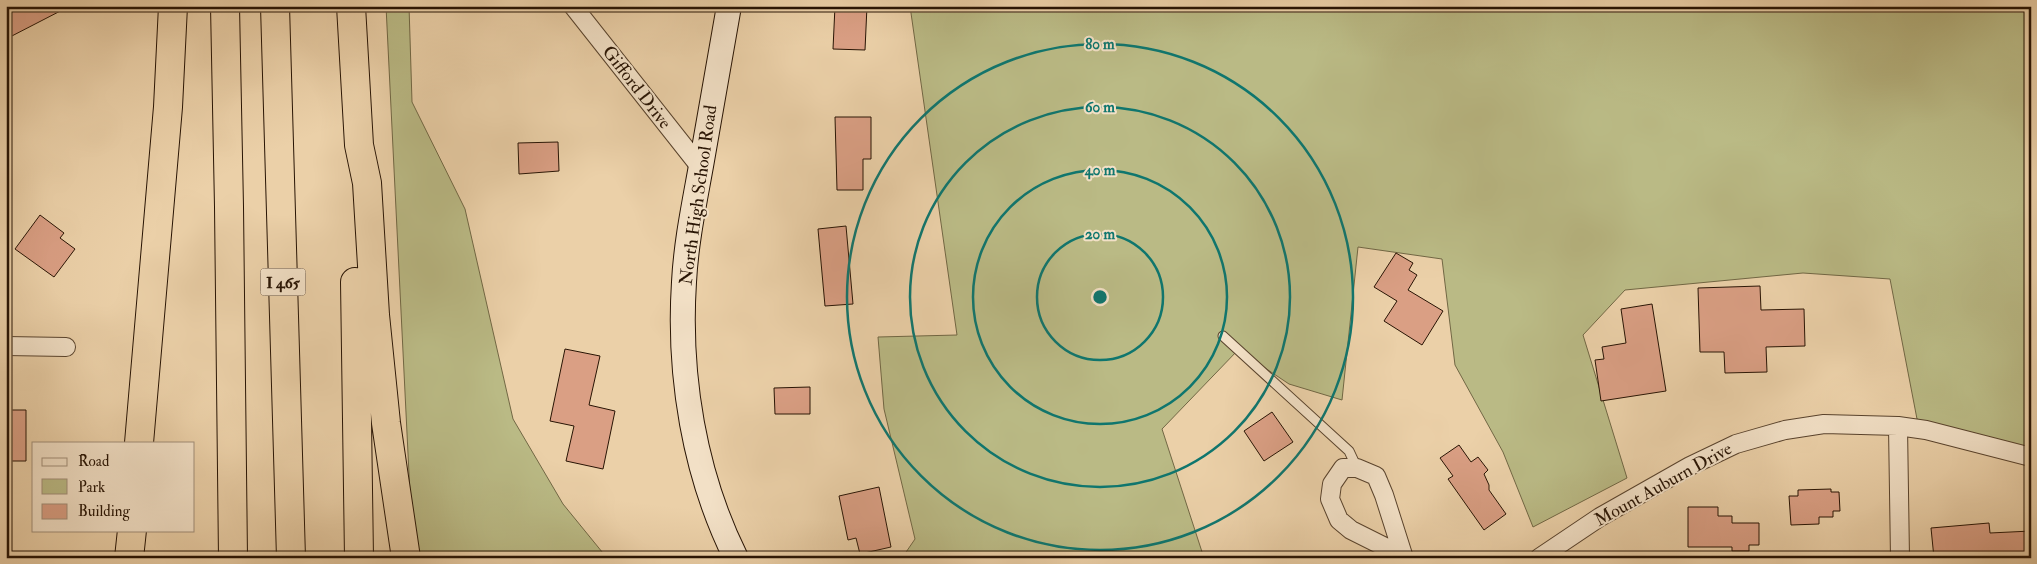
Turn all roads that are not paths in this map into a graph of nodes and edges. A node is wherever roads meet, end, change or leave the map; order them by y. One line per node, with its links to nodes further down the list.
1 (173, 6): 13 (highway)
2 (225, 6): 19 (highway)
3 (275, 6): 20 (highway, I 465)
4 (351, 6): 7 (highway)
5 (573, 6): 8 (street, Gifford Drive)
6 (729, 6): 8 (street, North High School Road)
7 (359, 145): 21 (highway); 22 (highway)
8 (700, 168): 23 (street, North High School Road)
9 (1223, 336): 15 (lane)
10 (6, 346): 11 (street)
11 (66, 347)
12 (1898, 426): 14 (street, Mount Auburn Drive); 24 (street, Mount Auburn Drive); 25 (street)
13 (139, 442)
14 (2031, 457)
15 (1357, 468): 17 (street); 17 (street)
16 (132, 532): 18 (highway)
17 (1404, 557)
18 (129, 558)
19 (233, 558)
20 (291, 558)
21 (359, 558)
22 (406, 558)
23 (736, 558)
24 (1539, 558)
25 (1900, 558)

